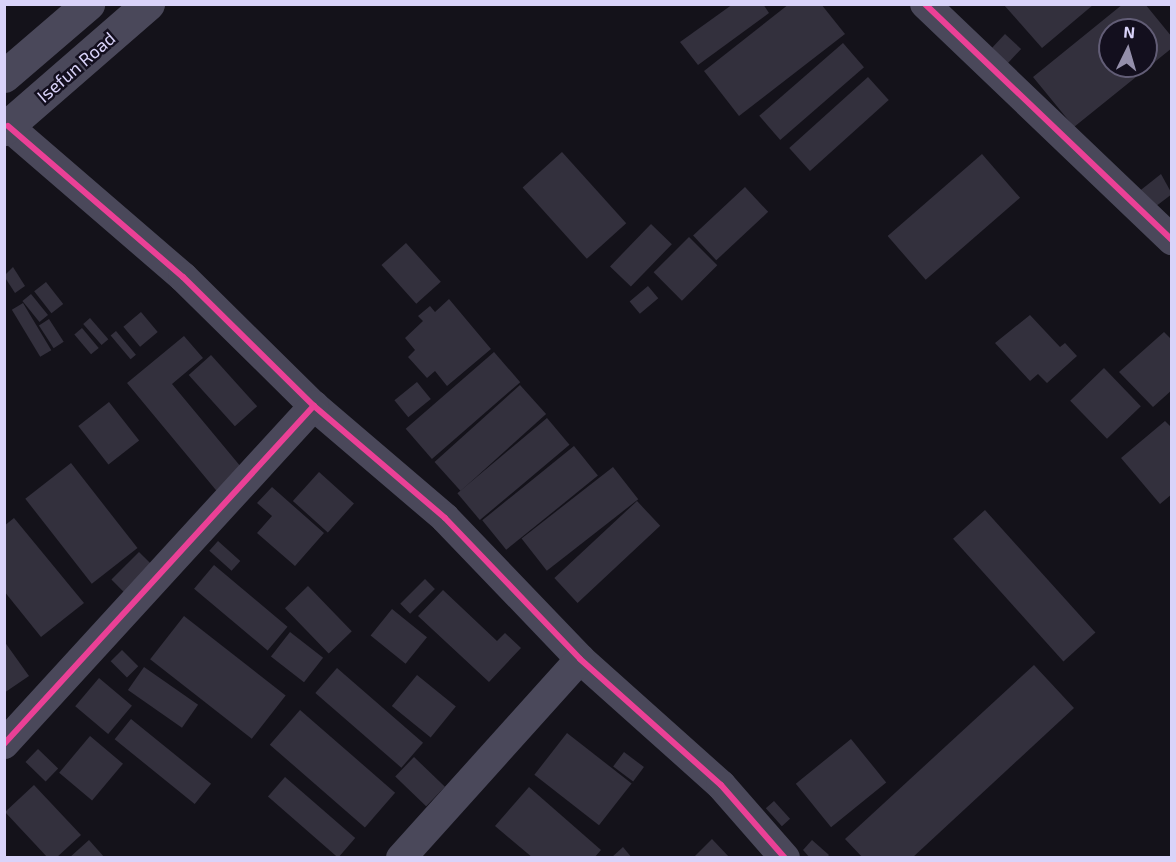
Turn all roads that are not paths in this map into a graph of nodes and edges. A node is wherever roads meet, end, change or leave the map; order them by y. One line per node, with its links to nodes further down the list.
1 (87, 4): 4 (street)
2 (148, 4): 5 (street, Isefun Road)
3 (925, 4): 6 (street)
4 (4, 76)
5 (6, 127): 7 (street)
6 (1172, 240)
7 (314, 406): 8 (street); 9 (street)
8 (580, 659): 10 (street); 11 (street)
9 (4, 744)
10 (401, 858)
11 (784, 858)

